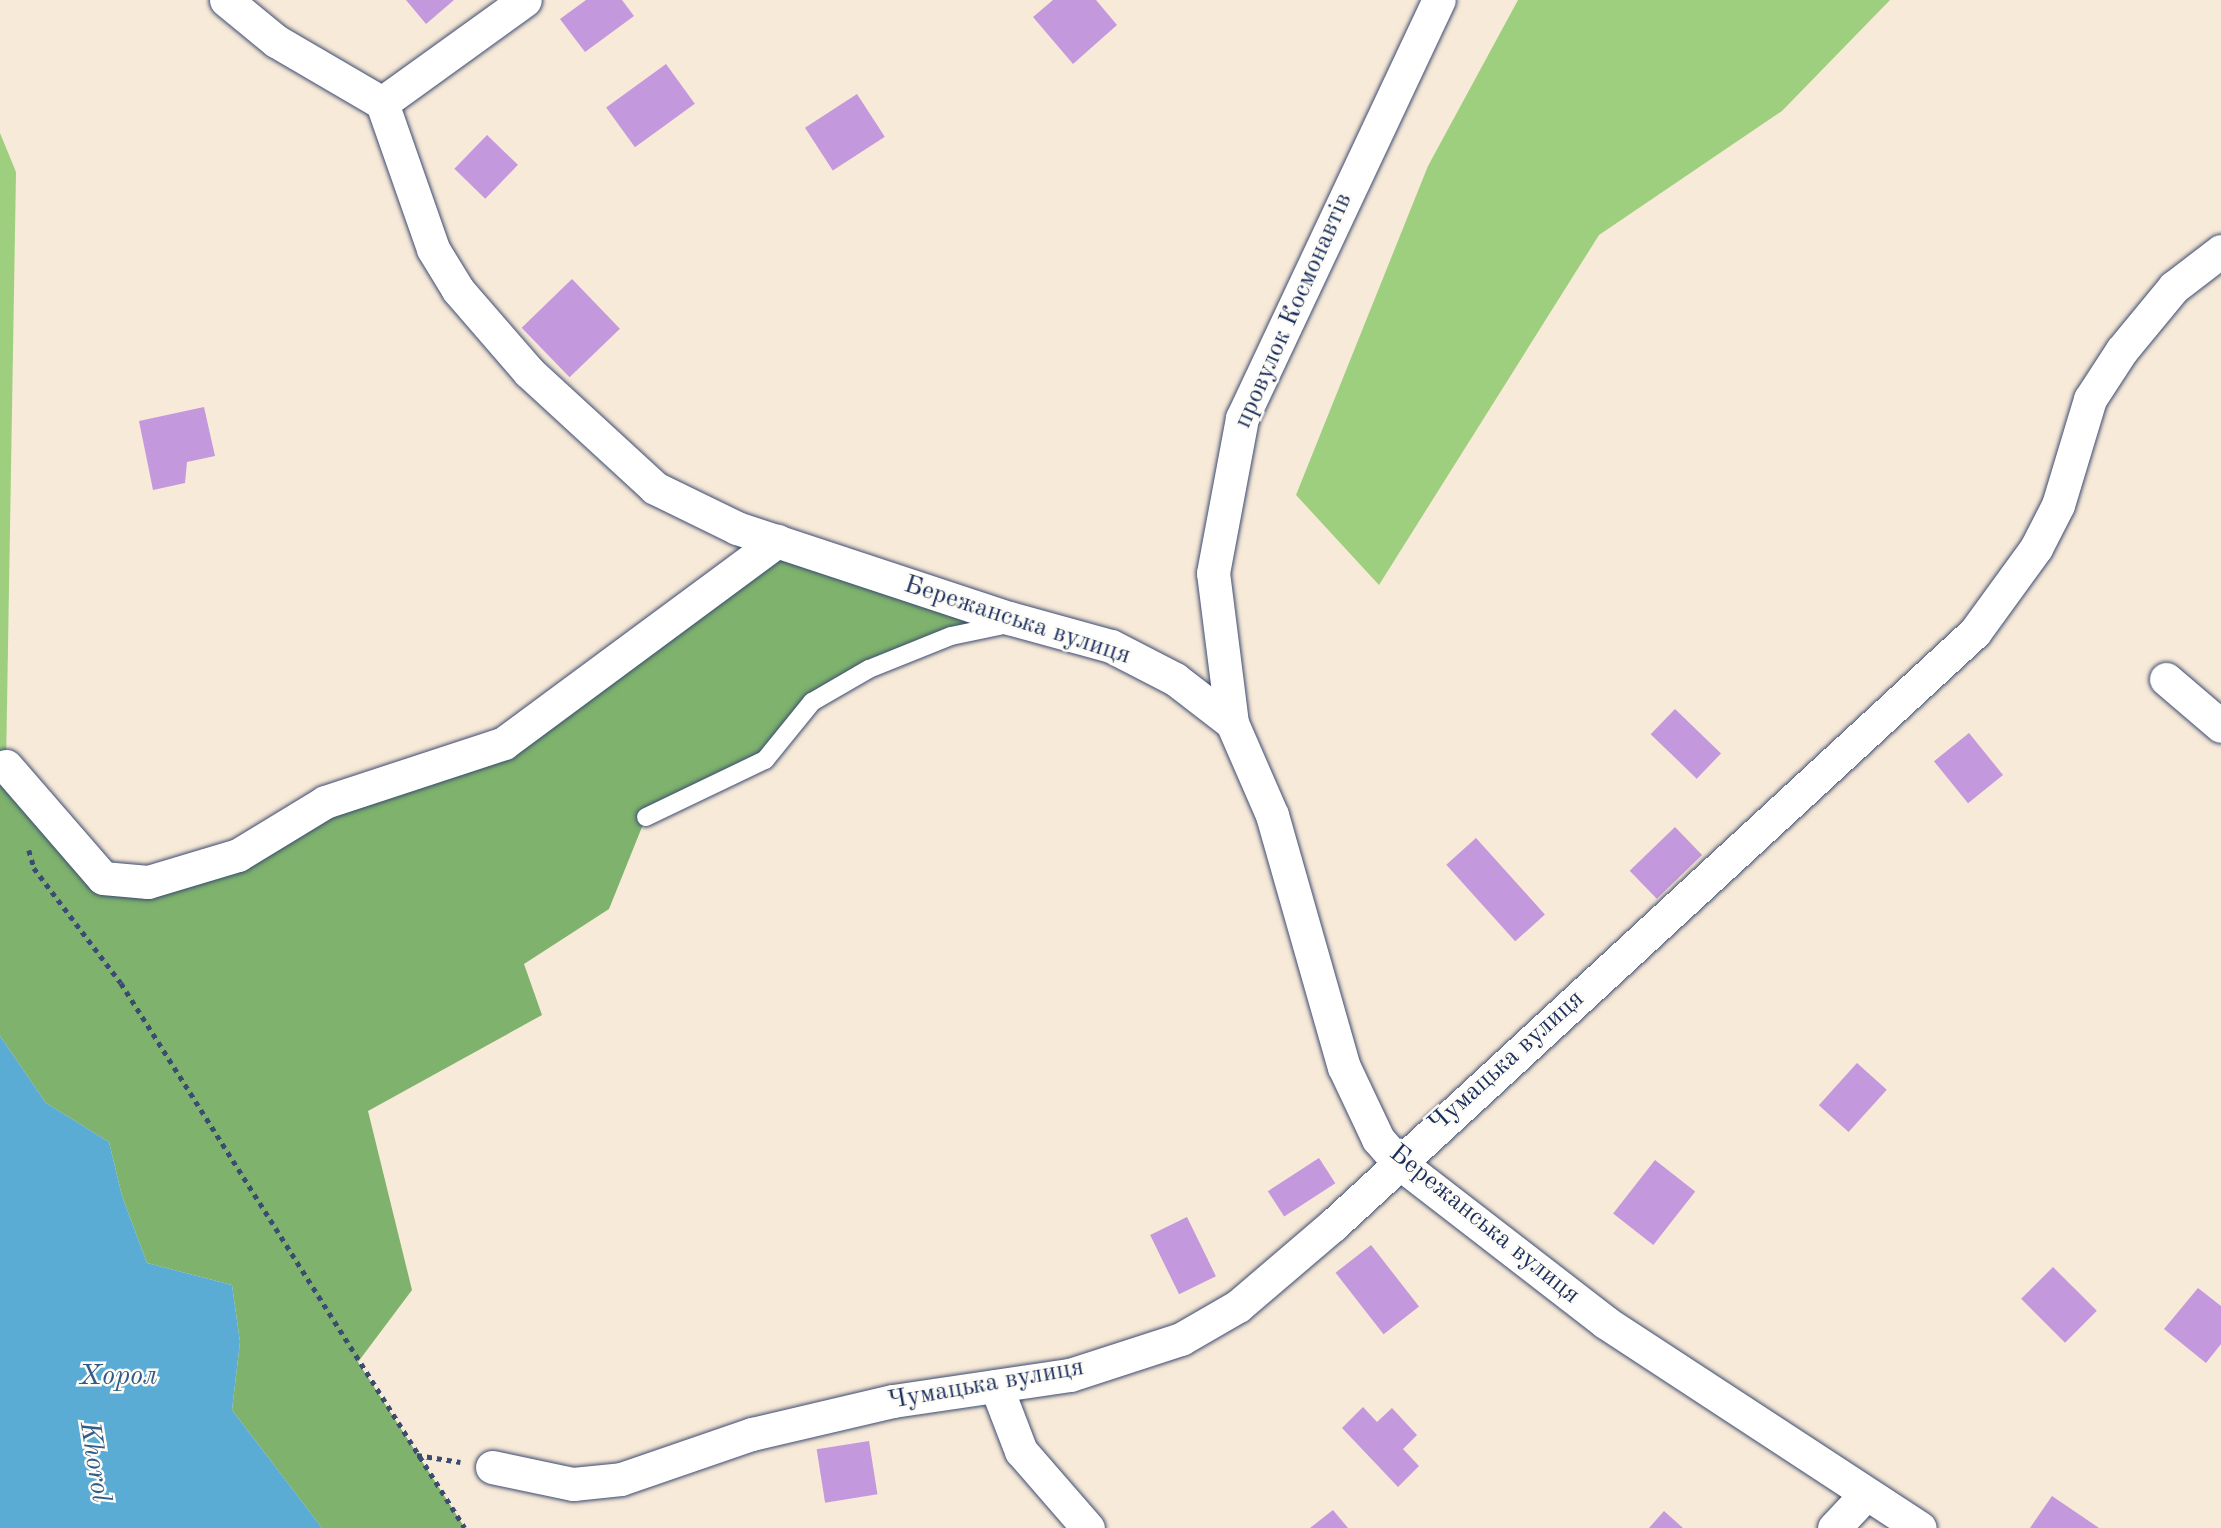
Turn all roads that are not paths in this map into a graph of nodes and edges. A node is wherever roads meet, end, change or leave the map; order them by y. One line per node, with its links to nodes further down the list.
1 (226, 0): 4 (street)
2 (525, 0): 4 (street)
3 (1439, 0): 9 (street, провулок Космонавтів)
4 (382, 103): 6 (street, Бережанська вулиця)
5 (2221, 251): 13 (street, Чумацька вулиця)
6 (777, 541): 7 (street, Бережанська вулиця); 11 (street)
7 (1022, 621): 9 (street, Бережанська вулиця); 12 (lane)
8 (2166, 679): 10 (street)
9 (1232, 723): 13 (street, Бережанська вулиця)
10 (2221, 726)
11 (6, 766)
12 (646, 817)
13 (1397, 1161): 14 (street, Чумацька вулиця); 16 (street, Бережанська вулиця)
14 (996, 1385): 15 (street, Чумацька вулиця); 17 (street)
15 (492, 1467)
16 (1865, 1495): 18 (street); 19 (street, Бережанська вулиця)
17 (1088, 1528)
18 (1834, 1528)
19 (1920, 1528)

